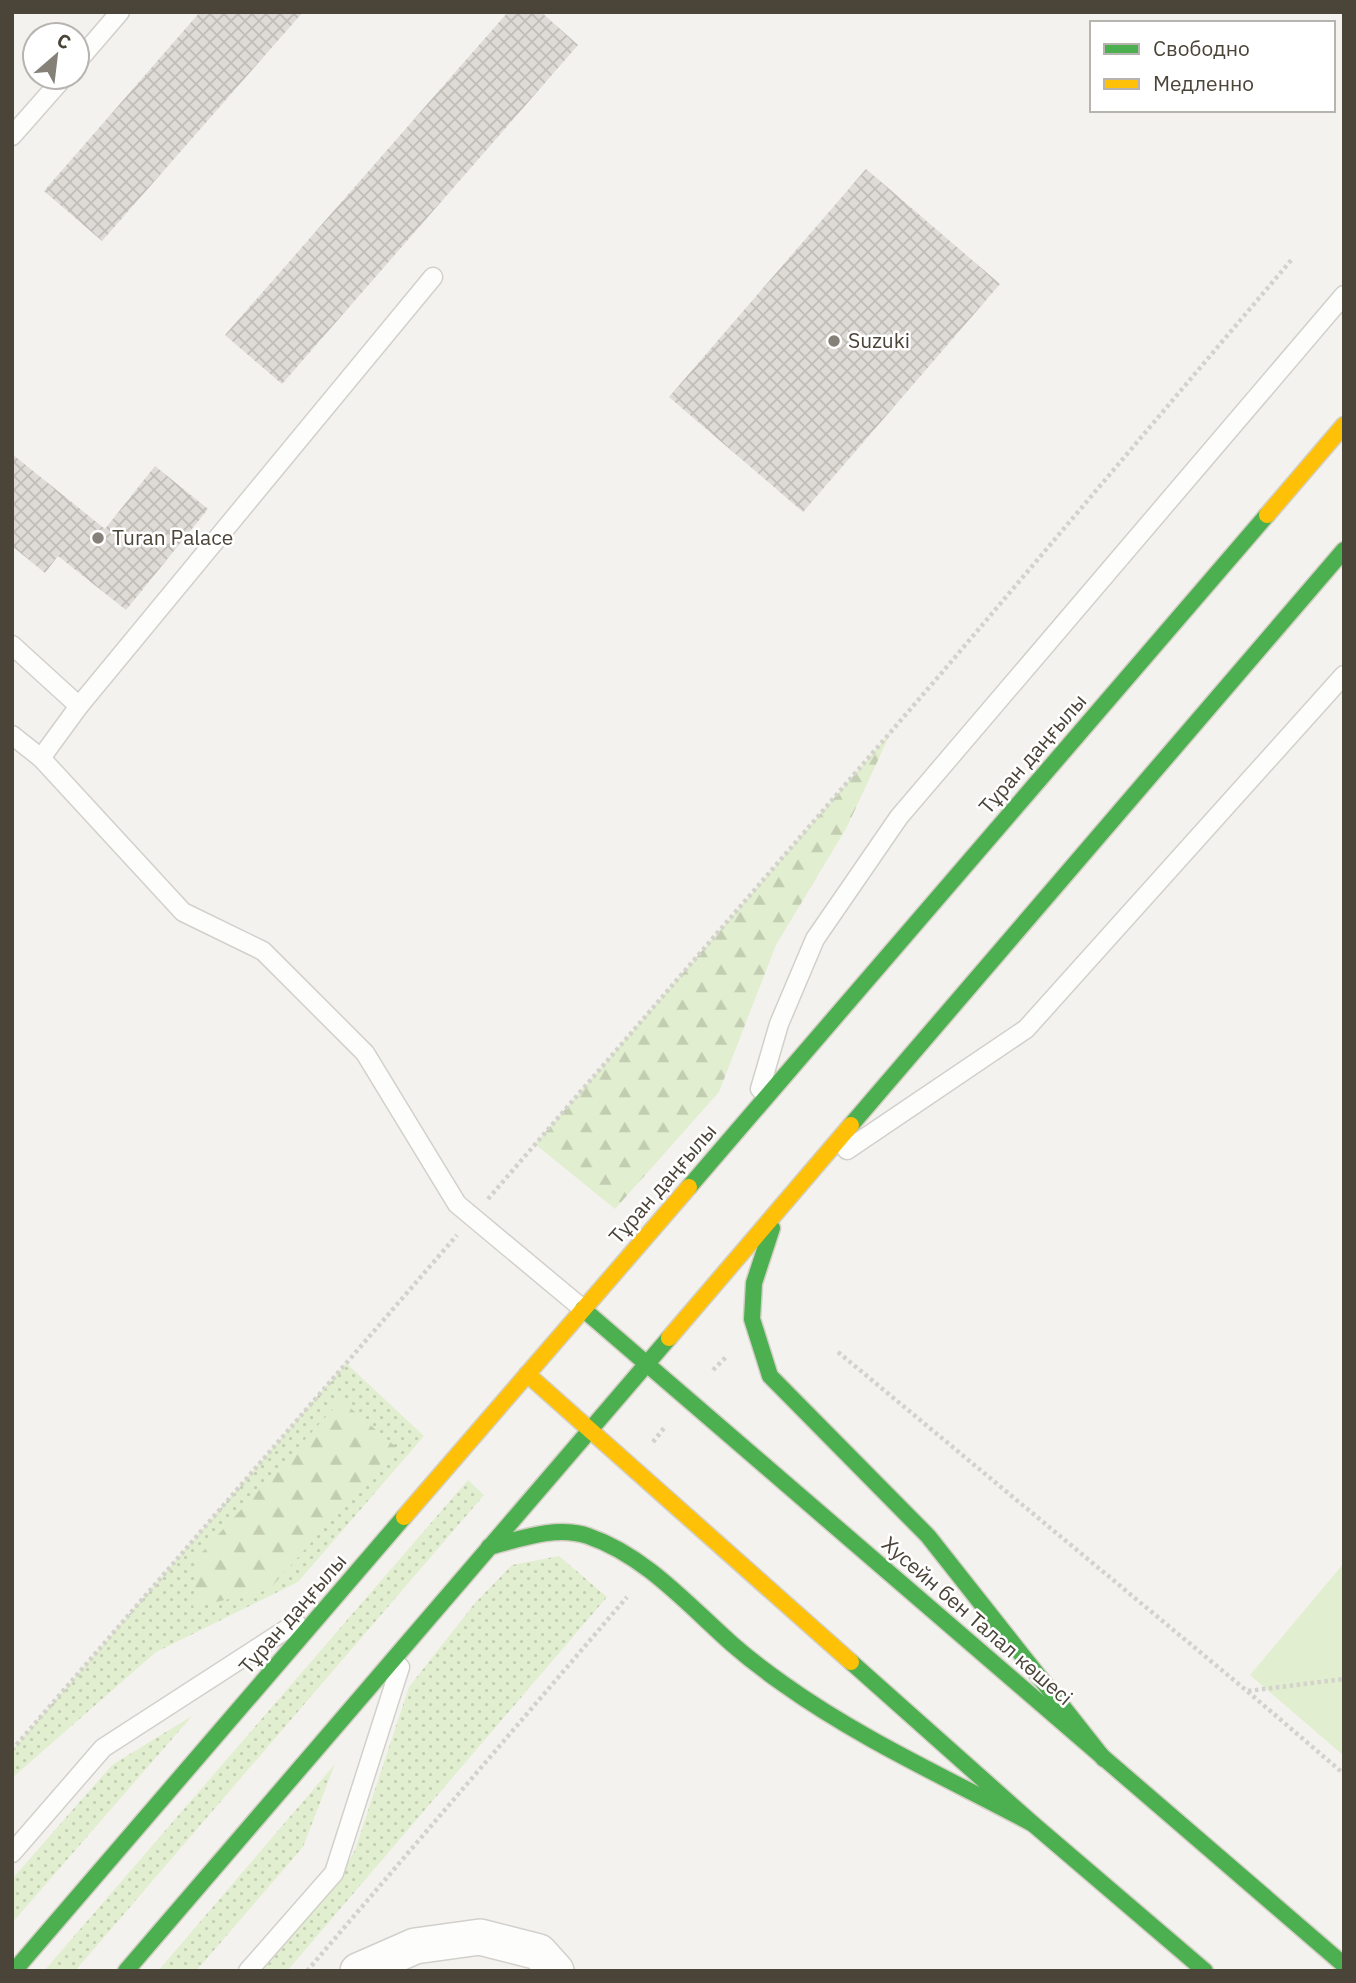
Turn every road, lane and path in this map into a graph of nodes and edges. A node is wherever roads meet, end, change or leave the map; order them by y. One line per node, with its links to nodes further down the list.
1 (120, 12): 2 (lane)
2 (91, 46)
3 (52, 91): 4 (lane)
4 (12, 136)
5 (1293, 258): 18 (path)
6 (433, 277): 12 (lane)
7 (1344, 295): 15 (lane)
8 (1344, 425): 15 (main road, Тұран даңғылы)
9 (1344, 550): 16 (main road)
10 (12, 645): 12 (lane)
11 (1344, 676): 16 (lane)
12 (79, 706): 14 (lane)
13 (12, 735): 14 (lane)
14 (41, 758): 18 (lane)
15 (754, 1111): 19 (main road, Тұран даңғылы)
16 (804, 1180): 17 (main road)
17 (778, 1209): 22 (main road); 35 (main road)
18 (472, 1217): 19 (lane); 34 (path)
19 (583, 1310): 22 (main road, Хусейн бен Талал көшесі); 24 (main road, Тұран даңғылы)
20 (730, 1352): 23 (path)
21 (838, 1352): 33 (path)
22 (646, 1364): 26 (main road); 35 (main road, Хусейн бен Талал көшесі)
23 (713, 1370)
24 (527, 1374): 26 (main road); 30 (main road, Тұран даңғылы)
25 (664, 1428): 27 (path)
26 (591, 1429): 28 (main road); 37 (main road)
27 (650, 1445)
28 (489, 1547): 31 (main road); 37 (main road)
29 (629, 1595): 45 (path)
30 (334, 1599): 38 (lane); 42 (main road, Тұран даңғылы)
31 (408, 1642): 43 (main road); 44 (lane)
32 (1344, 1679): 33 (path)
33 (1247, 1691): 36 (path)
34 (12, 1750)
35 (1104, 1759): 39 (main road, Хусейн бен Талал көшесі)
36 (1344, 1774)
37 (1033, 1824): 48 (main road)
38 (12, 1853)
39 (1321, 1945): 40 (lane); 41 (main road, Хусейн бен Талал көшесі)
40 (1344, 1954)
41 (1344, 1965)
42 (14, 1971)
43 (126, 1971)
44 (248, 1971)
45 (307, 1971)
46 (358, 1971): 47 (street)
47 (556, 1971)
48 (1205, 1971)

